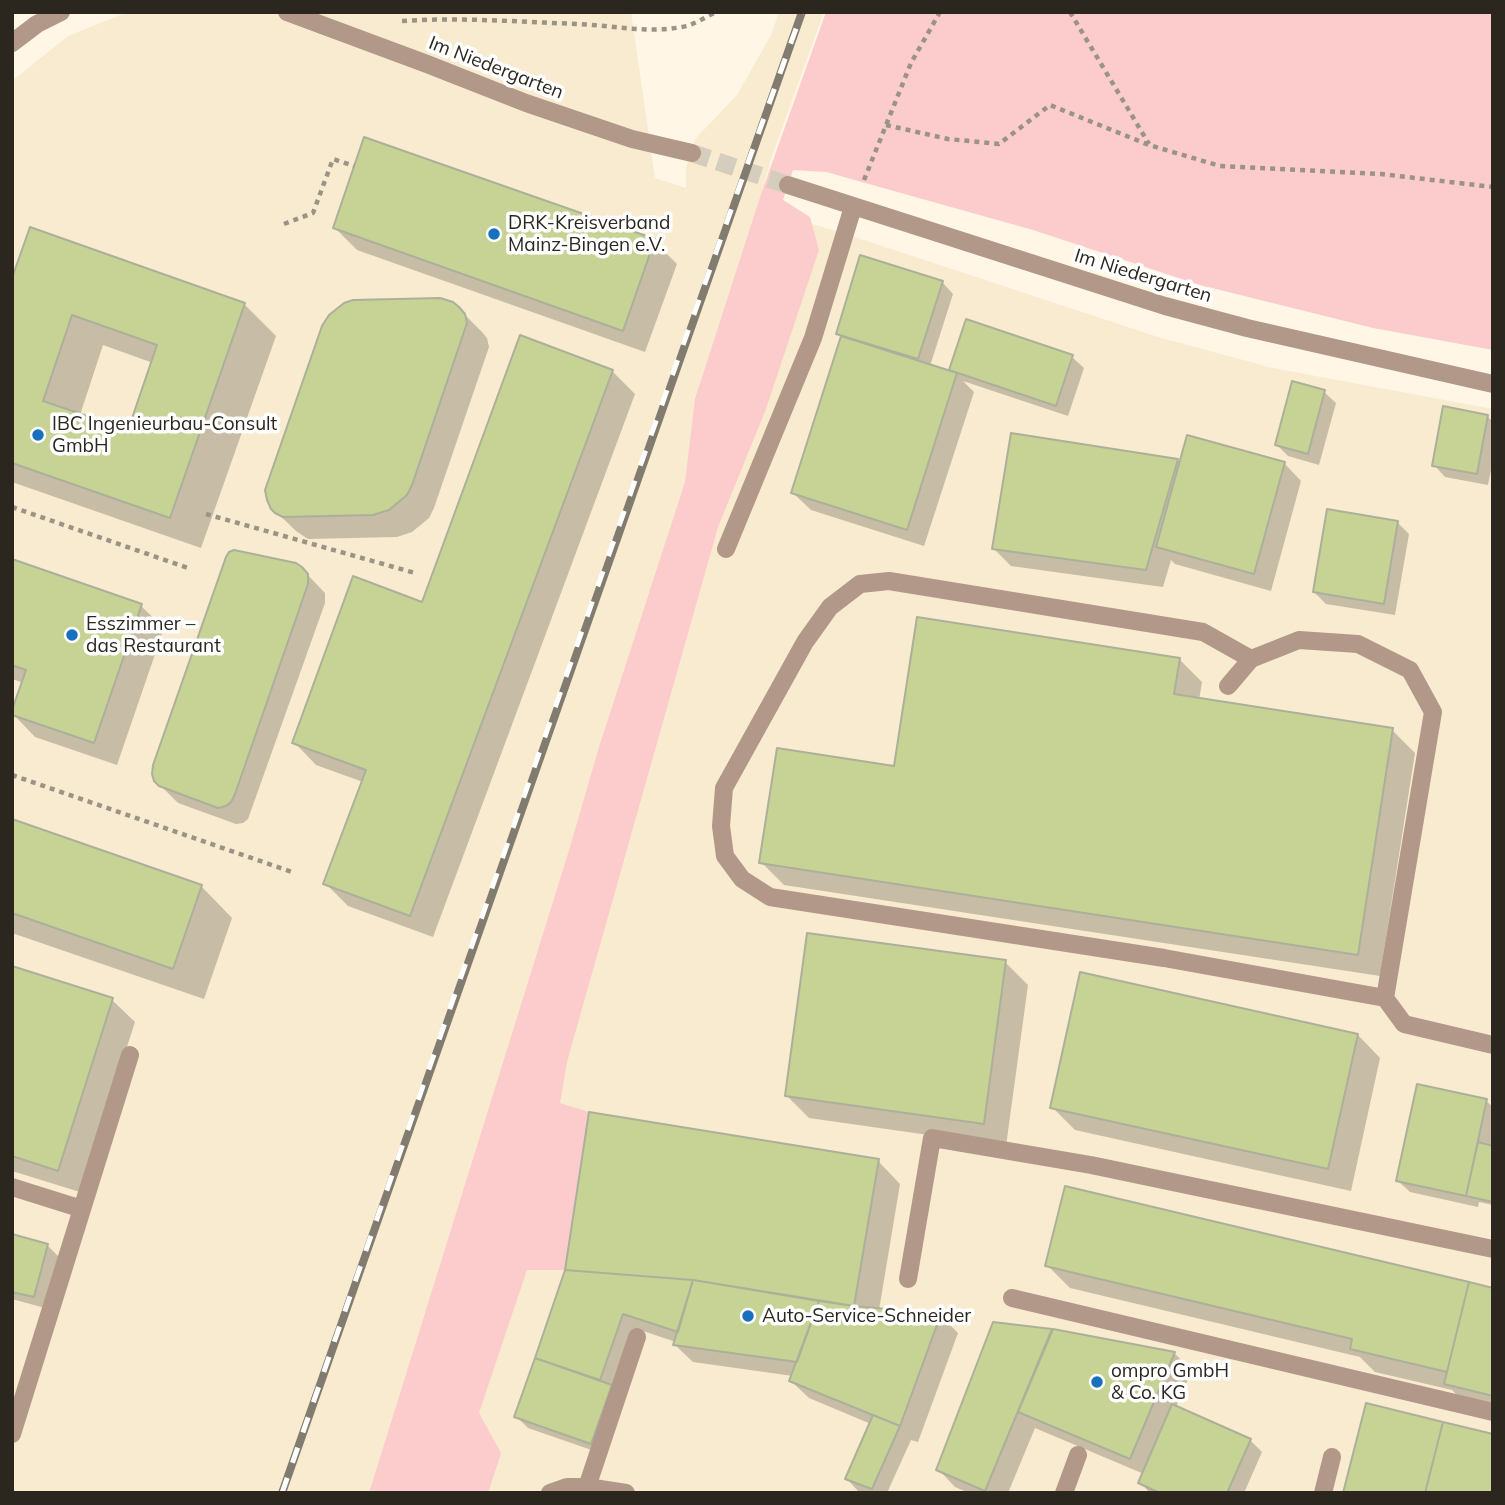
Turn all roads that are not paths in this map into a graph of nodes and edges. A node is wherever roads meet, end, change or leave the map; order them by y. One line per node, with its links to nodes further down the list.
1 (61, 12): 3 (street)
2 (287, 12): 4 (street, Im Niedergarten)
3 (12, 43)
4 (692, 153)
5 (788, 185): 6 (street, Im Niedergarten)
6 (853, 207): 7 (street, Im Niedergarten); 8 (street)
7 (1493, 384)
8 (726, 549)
9 (1251, 659): 10 (street); 11 (street); 11 (street)
10 (1228, 686)
11 (1385, 998): 12 (street)
12 (1493, 1045)
13 (130, 1055): 15 (street)
14 (12, 1187): 15 (street)
15 (82, 1209): 21 (street)
16 (1493, 1250): 17 (street)
17 (908, 1279)
18 (1012, 1298): 20 (street)
19 (637, 1337): 24 (street)
20 (1493, 1412)
21 (12, 1434)
22 (1078, 1455): 27 (street)
23 (1332, 1457): 28 (street)
24 (587, 1487): 25 (street); 26 (street)
25 (550, 1493)
26 (626, 1493)
27 (1064, 1493)
28 (1323, 1493)

